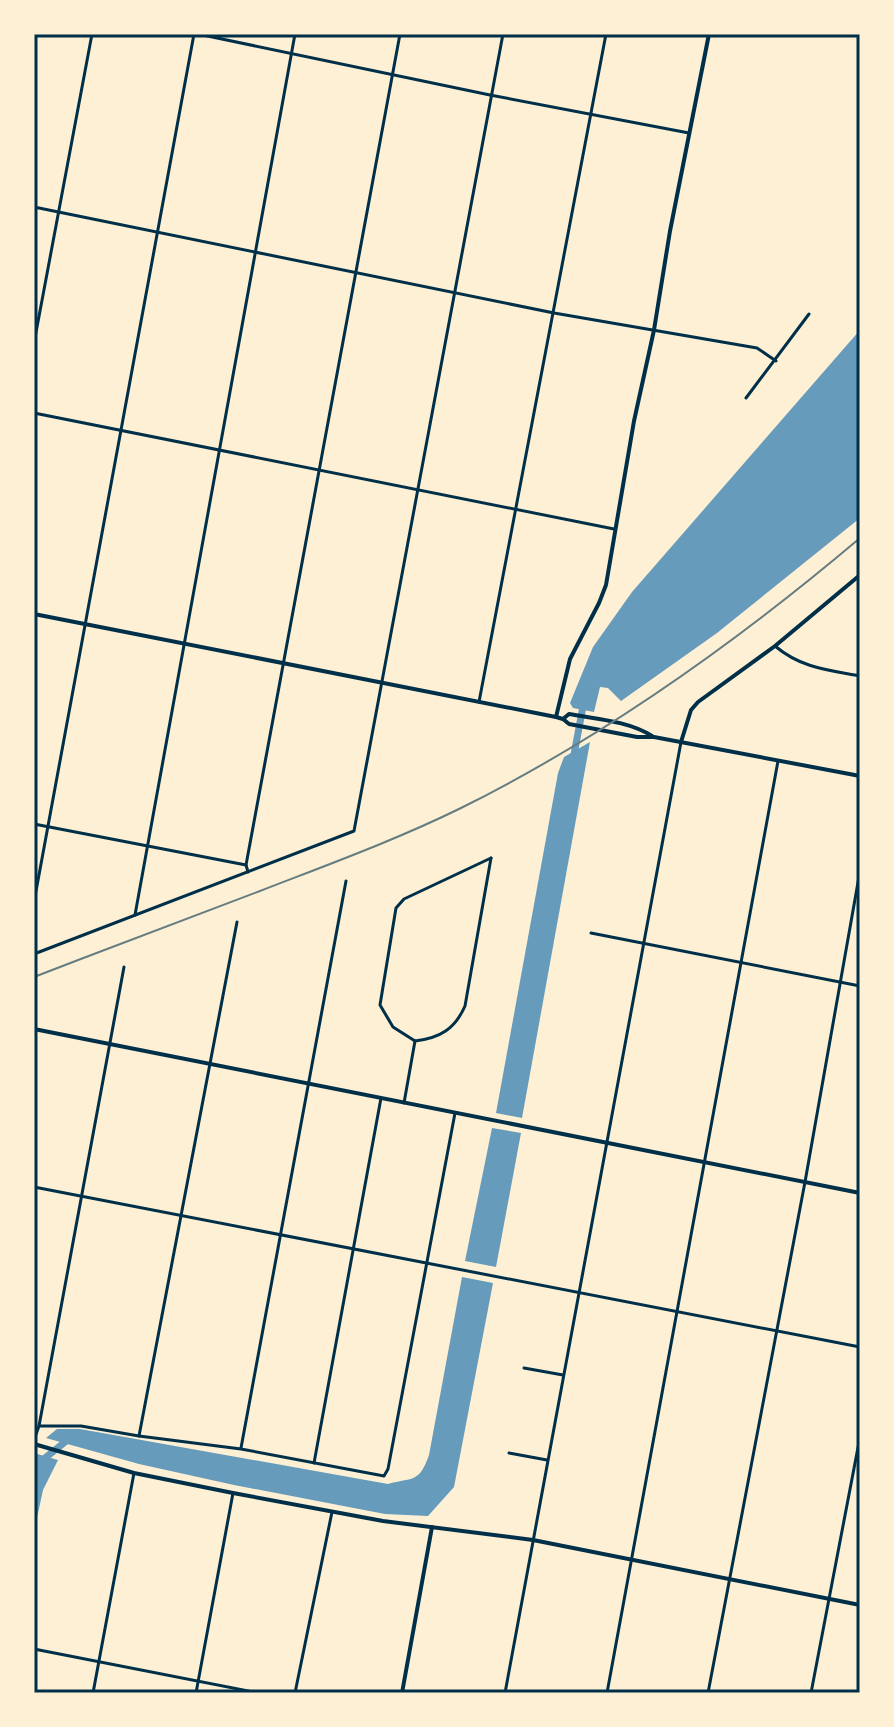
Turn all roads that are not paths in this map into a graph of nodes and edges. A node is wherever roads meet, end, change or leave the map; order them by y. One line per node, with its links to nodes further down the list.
1 (92, 34): 14 (street)
2 (196, 34): 8 (street); 15 (street)
3 (295, 34): 8 (street)
4 (400, 34): 9 (street)
5 (503, 34): 10 (street)
6 (606, 34): 11 (street)
7 (709, 34): 12 (street)
8 (291, 54): 9 (street); 16 (street)
9 (391, 75): 10 (street); 17 (street)
10 (490, 95): 11 (street); 18 (street)
11 (593, 114): 12 (street); 19 (street)
12 (690, 133): 21 (street)
13 (34, 207): 14 (street)
14 (59, 212): 15 (street); 22 (street)
15 (155, 234): 16 (street); 26 (street)
16 (257, 254): 17 (street); 27 (street)
17 (355, 273): 18 (street); 28 (street)
18 (453, 293): 19 (street); 29 (street)
19 (554, 313): 21 (street); 30 (street)
20 (809, 314): 23 (street)
21 (654, 330): 23 (street); 31 (street)
22 (34, 343)
23 (776, 361): 24 (street)
24 (746, 398)
25 (34, 413): 26 (street)
26 (120, 432): 27 (street); 34 (street)
27 (220, 450): 28 (street); 35 (street)
28 (319, 469): 29 (street); 37 (street)
29 (416, 489): 30 (street); 39 (street)
30 (516, 509): 31 (street); 40 (street)
31 (614, 529): 41 (street)
32 (860, 575): 36 (street)
33 (34, 614): 34 (street)
34 (85, 624): 35 (street); 48 (street)
35 (185, 644): 37 (street); 49 (street)
36 (775, 646): 38 (street); 44 (street)
37 (284, 663): 39 (street); 50 (street)
38 (860, 676)
39 (383, 684): 40 (street); 52 (street)
40 (479, 702): 41 (street)
41 (556, 717): 42 (street)
42 (563, 719): 43 (street); 43 (street)
43 (654, 737): 44 (street)
44 (681, 742): 45 (street); 58 (street)
45 (778, 761): 46 (street); 60 (street)
46 (860, 776)
47 (34, 824): 48 (street)
48 (48, 826): 49 (street); 54 (street)
49 (148, 845): 50 (street); 55 (street)
50 (246, 865): 52 (street)
51 (860, 871): 62 (street)
52 (248, 872): 55 (street)
53 (346, 881): 68 (street)
54 (34, 902)
55 (135, 915): 59 (street)
56 (237, 922): 67 (street)
57 (591, 933): 58 (street)
58 (643, 943): 60 (street); 72 (street)
59 (34, 954)
60 (742, 962): 62 (street); 73 (street)
61 (124, 967): 66 (street)
62 (841, 983): 63 (street); 74 (street)
63 (860, 986)
64 (34, 1029): 66 (street)
65 (415, 1041): 65 (street); 70 (street)
66 (110, 1044): 67 (street); 77 (street)
67 (210, 1064): 68 (street); 78 (street)
68 (308, 1083): 69 (street); 79 (street)
69 (381, 1098): 70 (street); 80 (street)
70 (404, 1103): 71 (street)
71 (455, 1112): 72 (street); 81 (street)
72 (607, 1142): 73 (street); 82 (street)
73 (705, 1162): 74 (street); 83 (street)
74 (805, 1182): 76 (street); 84 (street)
75 (34, 1187): 77 (street)
76 (860, 1193)
77 (82, 1196): 78 (street); 88 (street)
78 (181, 1216): 79 (street); 89 (street)
79 (280, 1236): 80 (street); 92 (street)
80 (353, 1249): 81 (street); 95 (street)
81 (425, 1263): 82 (street); 95 (street)
82 (579, 1293): 83 (street); 87 (street)
83 (677, 1313): 84 (street); 101 (street)
84 (777, 1331): 85 (street); 102 (street)
85 (860, 1347)
86 (524, 1368): 87 (street)
87 (563, 1375): 94 (street)
88 (39, 1426): 89 (street); 91 (street)
89 (139, 1436): 92 (street)
90 (860, 1437): 103 (street)
91 (34, 1442): 96 (street)
92 (241, 1449): 95 (street)
93 (509, 1453): 94 (street)
94 (547, 1460): 100 (street)
95 (314, 1463)
96 (134, 1473): 97 (street); 106 (street)
97 (233, 1493): 98 (street); 107 (street)
98 (332, 1512): 99 (street); 111 (street)
99 (432, 1527): 100 (street); 112 (street)
100 (533, 1540): 101 (street); 113 (street)
101 (631, 1561): 102 (street); 114 (street)
102 (731, 1579): 103 (street); 115 (street)
103 (829, 1599): 104 (street); 116 (street)
104 (860, 1605)
105 (34, 1649): 106 (street)
106 (99, 1662): 107 (street); 108 (street)
107 (198, 1680): 109 (street); 110 (street)
108 (93, 1693)
109 (196, 1693)
110 (259, 1693)
111 (295, 1693)
112 (402, 1693)
113 (505, 1693)
114 (607, 1693)
115 (708, 1693)
116 (811, 1693)

